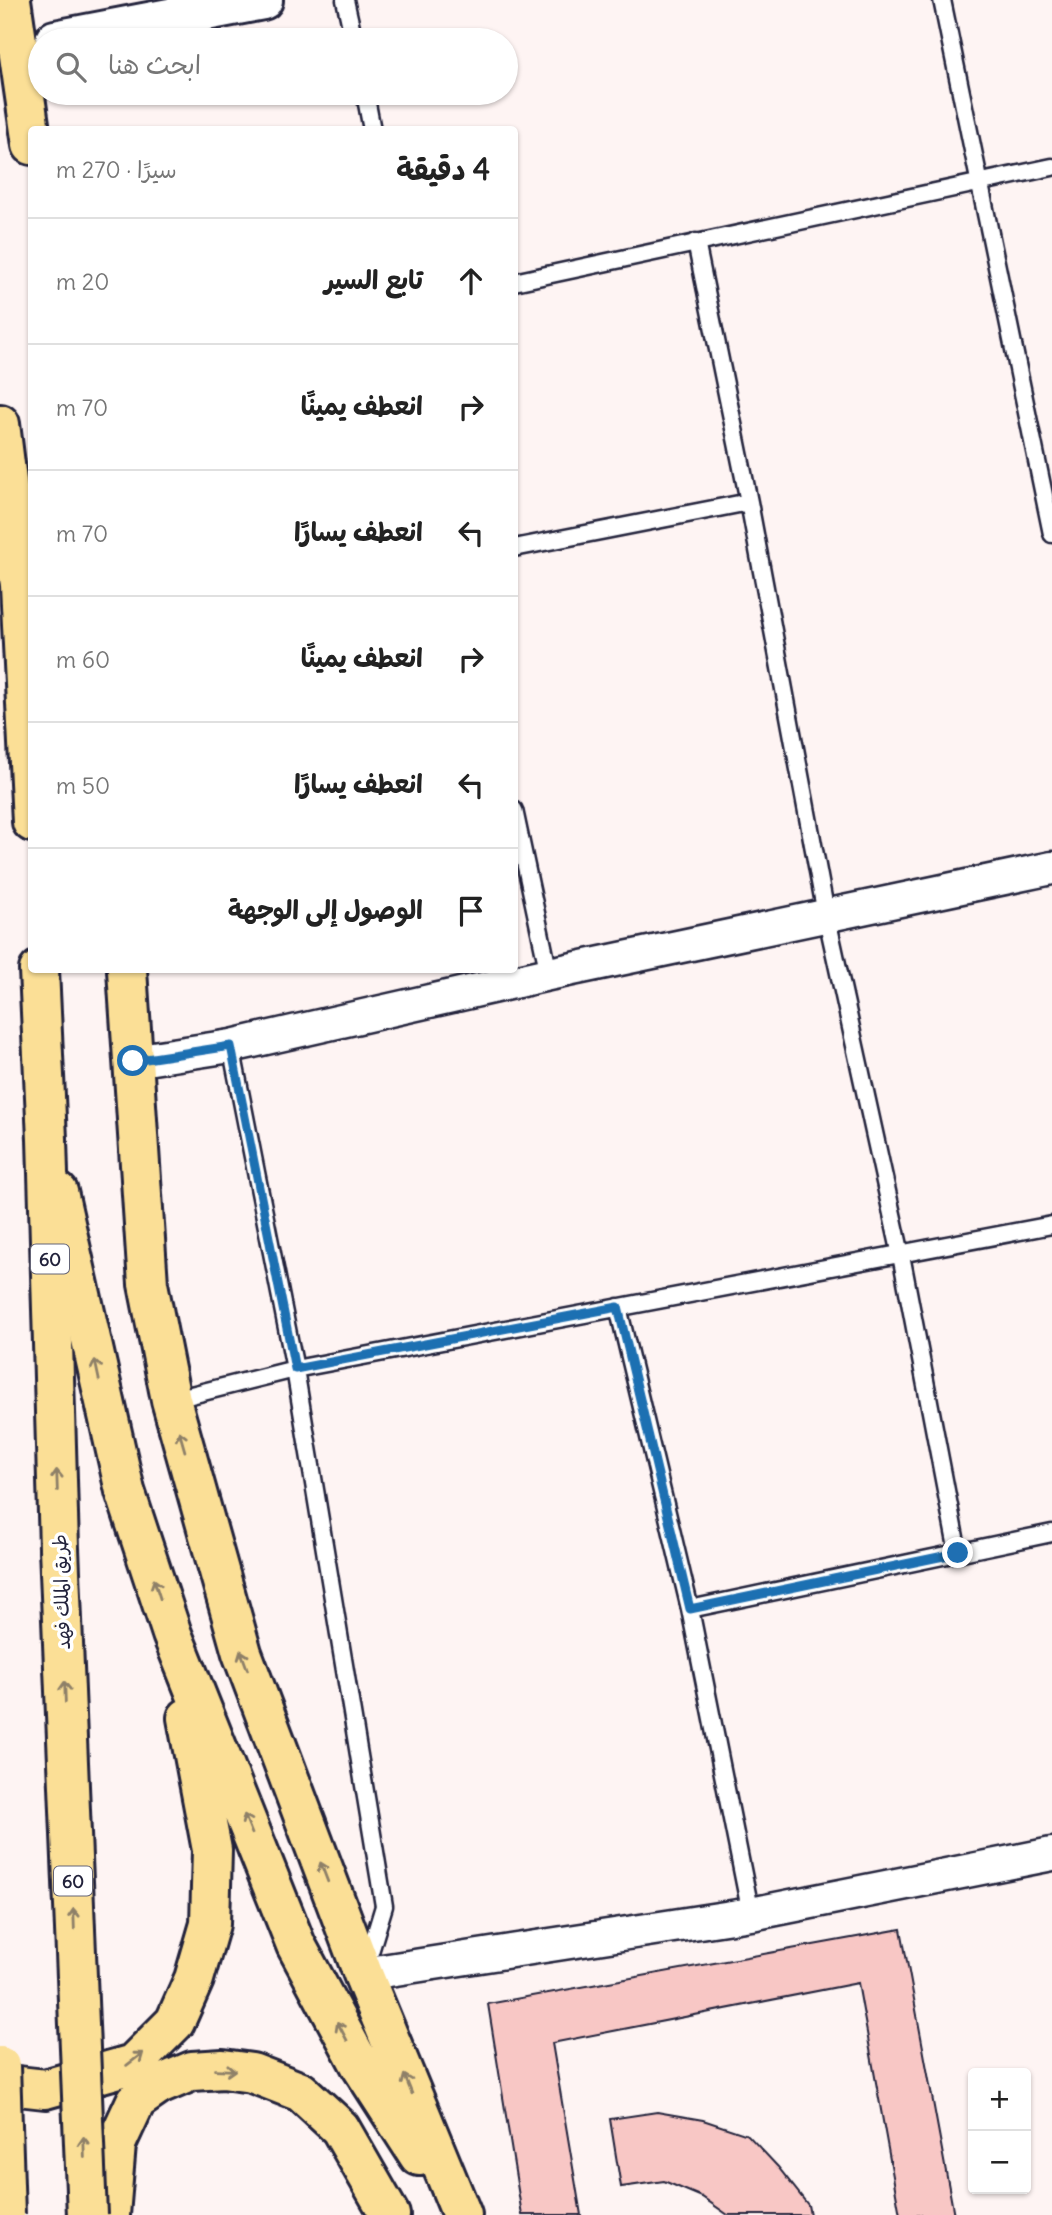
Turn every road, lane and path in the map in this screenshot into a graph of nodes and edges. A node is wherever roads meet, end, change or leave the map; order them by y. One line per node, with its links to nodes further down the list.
1 (11, 0): 5 (main road)
2 (263, 0): 6 (street)
3 (345, 0): 7 (lane)
4 (942, 0): 13 (lane)
5 (28, 28)
6 (120, 28)
7 (351, 28)
8 (34, 105): 10 (main road)
9 (367, 105): 11 (lane)
10 (33, 126)
11 (371, 126)
12 (1052, 167): 13 (lane)
13 (979, 183): 14 (lane); 17 (lane)
14 (696, 242): 15 (lane); 18 (lane)
15 (518, 281)
16 (0, 424): 21 (main road)
17 (1047, 487): 19 (lane)
18 (749, 502): 20 (lane); 24 (lane)
19 (1052, 534)
20 (518, 547)
21 (28, 743)
22 (518, 829): 28 (lane)
23 (1052, 867): 24 (street)
24 (826, 914): 28 (street); 33 (lane)
25 (38, 973): 31 (main road, طريق الملك فهد / 60)
26 (48, 973): 31 (main road)
27 (127, 973): 30 (main road)
28 (549, 974): 29 (street)
29 (231, 1046): 30 (street); 35 (lane)
30 (133, 1061): 36 (main road)
31 (47, 1139): 40 (main road, one-way to 31); 47 (main road, طريق الملك فهد / 60, one-way to 31, bridge)
32 (1052, 1225): 33 (lane)
33 (901, 1255): 34 (lane); 38 (lane)
34 (618, 1307): 35 (lane); 39 (lane)
35 (295, 1369): 36 (lane); 43 (lane)
36 (171, 1400): 43 (main road, one-way to 36)
37 (1052, 1533): 38 (lane)
38 (958, 1553): 39 (lane)
39 (690, 1609): 42 (lane)
40 (172, 1634): 45 (main road, one-way to 40); 50 (main road, one-way to 40)
41 (1052, 1853): 42 (street)
42 (751, 1914): 43 (street)
43 (363, 1975): 51 (main road, one-way to 43)
44 (0, 2066): 46 (main road, bridge)
45 (0, 2084)
46 (5, 2215)
47 (86, 2215)
48 (110, 2215): 49 (main road, one-way to 49)
49 (390, 2215)
50 (453, 2215)
51 (462, 2215)

